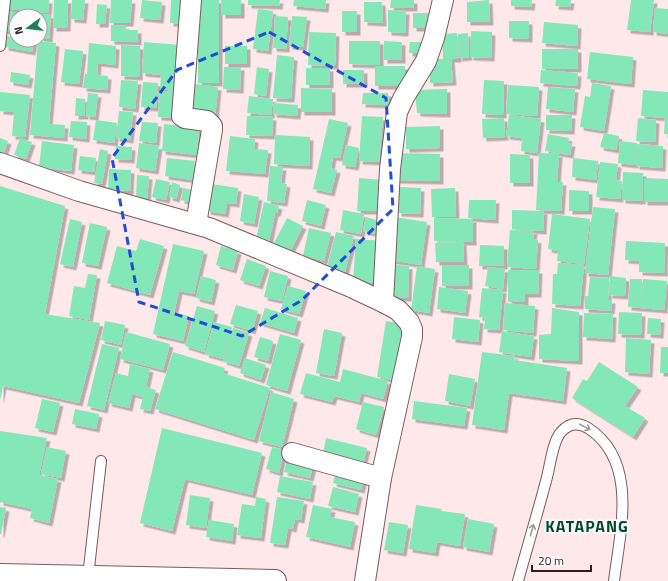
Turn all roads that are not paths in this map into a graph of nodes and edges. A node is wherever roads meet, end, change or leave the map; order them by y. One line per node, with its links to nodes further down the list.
1 (5, 0): 4 (lane)
2 (191, 0): 6 (street)
3 (443, 0): 7 (street)
4 (0, 46)
5 (0, 163): 6 (street)
6 (196, 224): 7 (street)
7 (383, 302): 10 (street)
8 (292, 453): 10 (street)
9 (101, 461): 12 (lane)
10 (381, 478): 14 (street)
11 (0, 575): 12 (main road)
12 (88, 577): 13 (main road)
13 (275, 581)
14 (365, 581)
15 (518, 581): 16 (lane, one-way to 16)
16 (614, 581)

